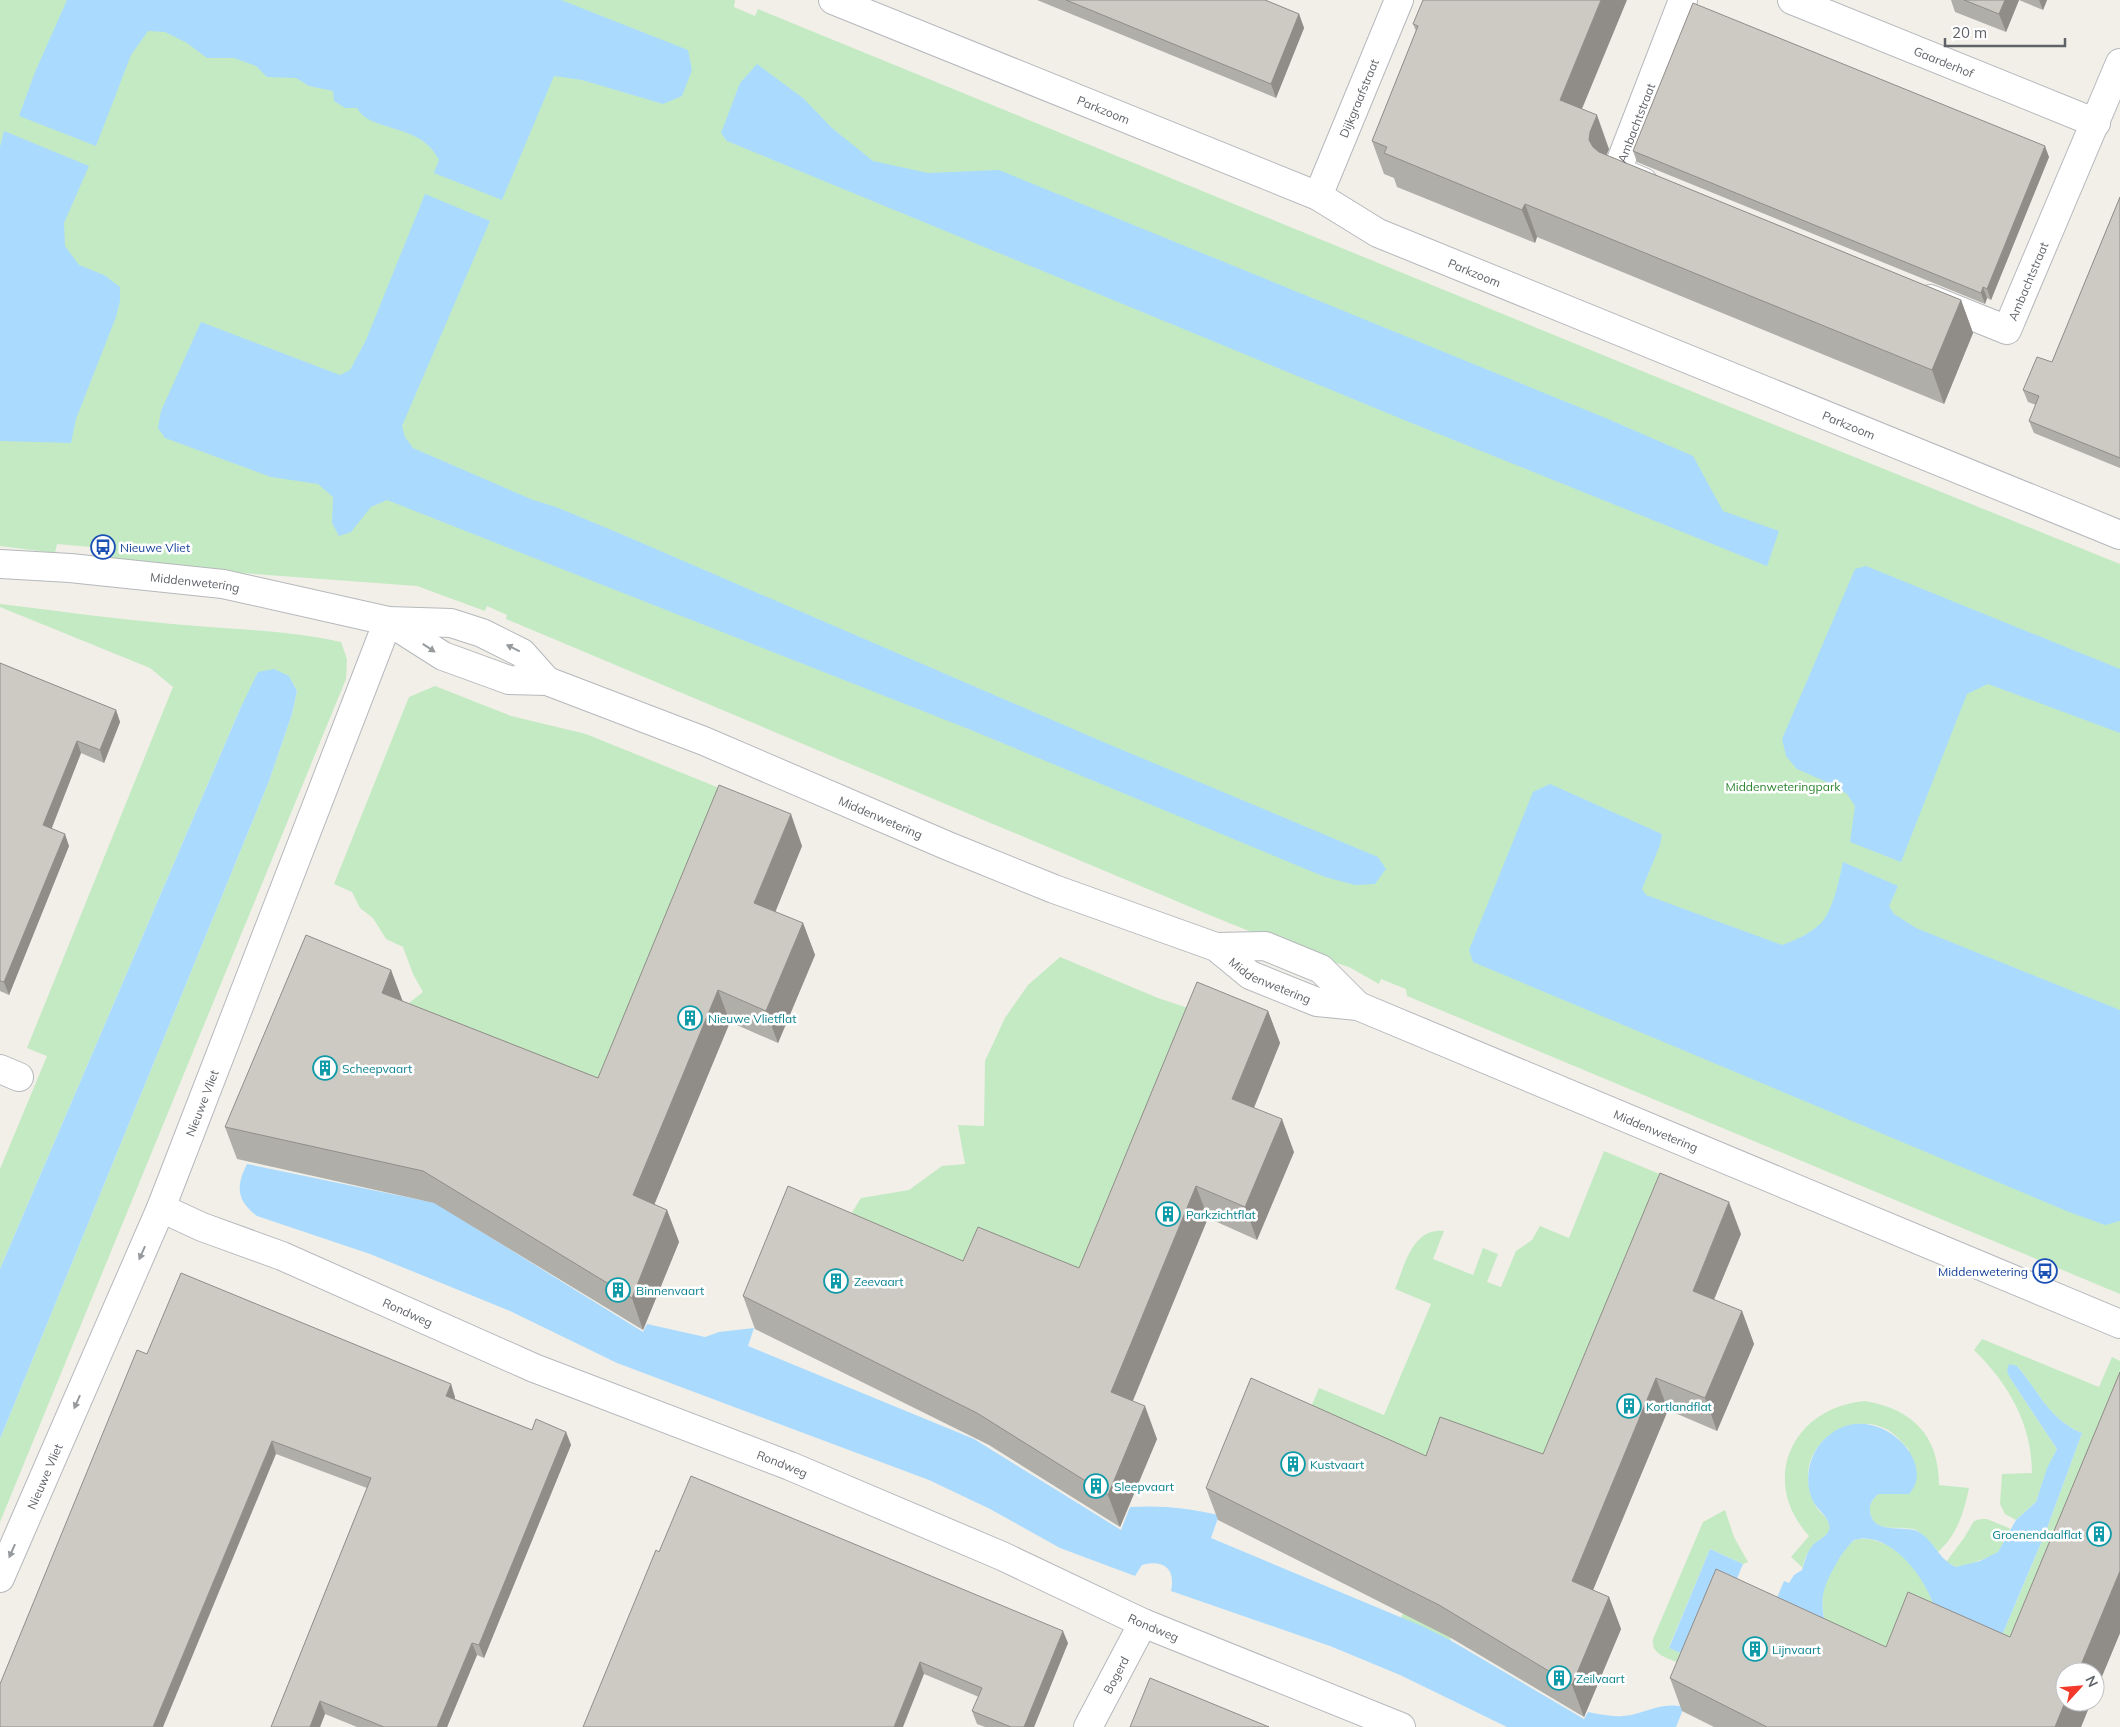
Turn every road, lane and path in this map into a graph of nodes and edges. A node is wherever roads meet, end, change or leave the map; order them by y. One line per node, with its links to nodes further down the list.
1 (833, 0): 8 (street, Parkzoom)
2 (1683, 0): 7 (street, Ambachtstraat)
3 (1792, 0): 6 (street, Gaarderhof)
4 (1391, 3): 8 (street, Dijkgraafstraat)
5 (2120, 63): 6 (street, Ambachtstraat)
6 (2096, 122): 9 (street, Ambachtstraat)
7 (1662, 190)
8 (1318, 196): 10 (street, Parkzoom)
9 (1907, 289)
10 (2120, 535)
11 (0, 564): 12 (street, Middenwetering)
12 (388, 621): 13 (street, Nieuwe Vliet); 14 (street, Middenwetering)
13 (161, 1208): 15 (street, Nieuwe Vliet, one-way to 15); 16 (street, Rondweg)
14 (2120, 1324)
15 (0, 1578)
16 (1143, 1624): 17 (street, Bogerd); 18 (street, Rondweg)
17 (1088, 1727)
18 (1401, 1727)

